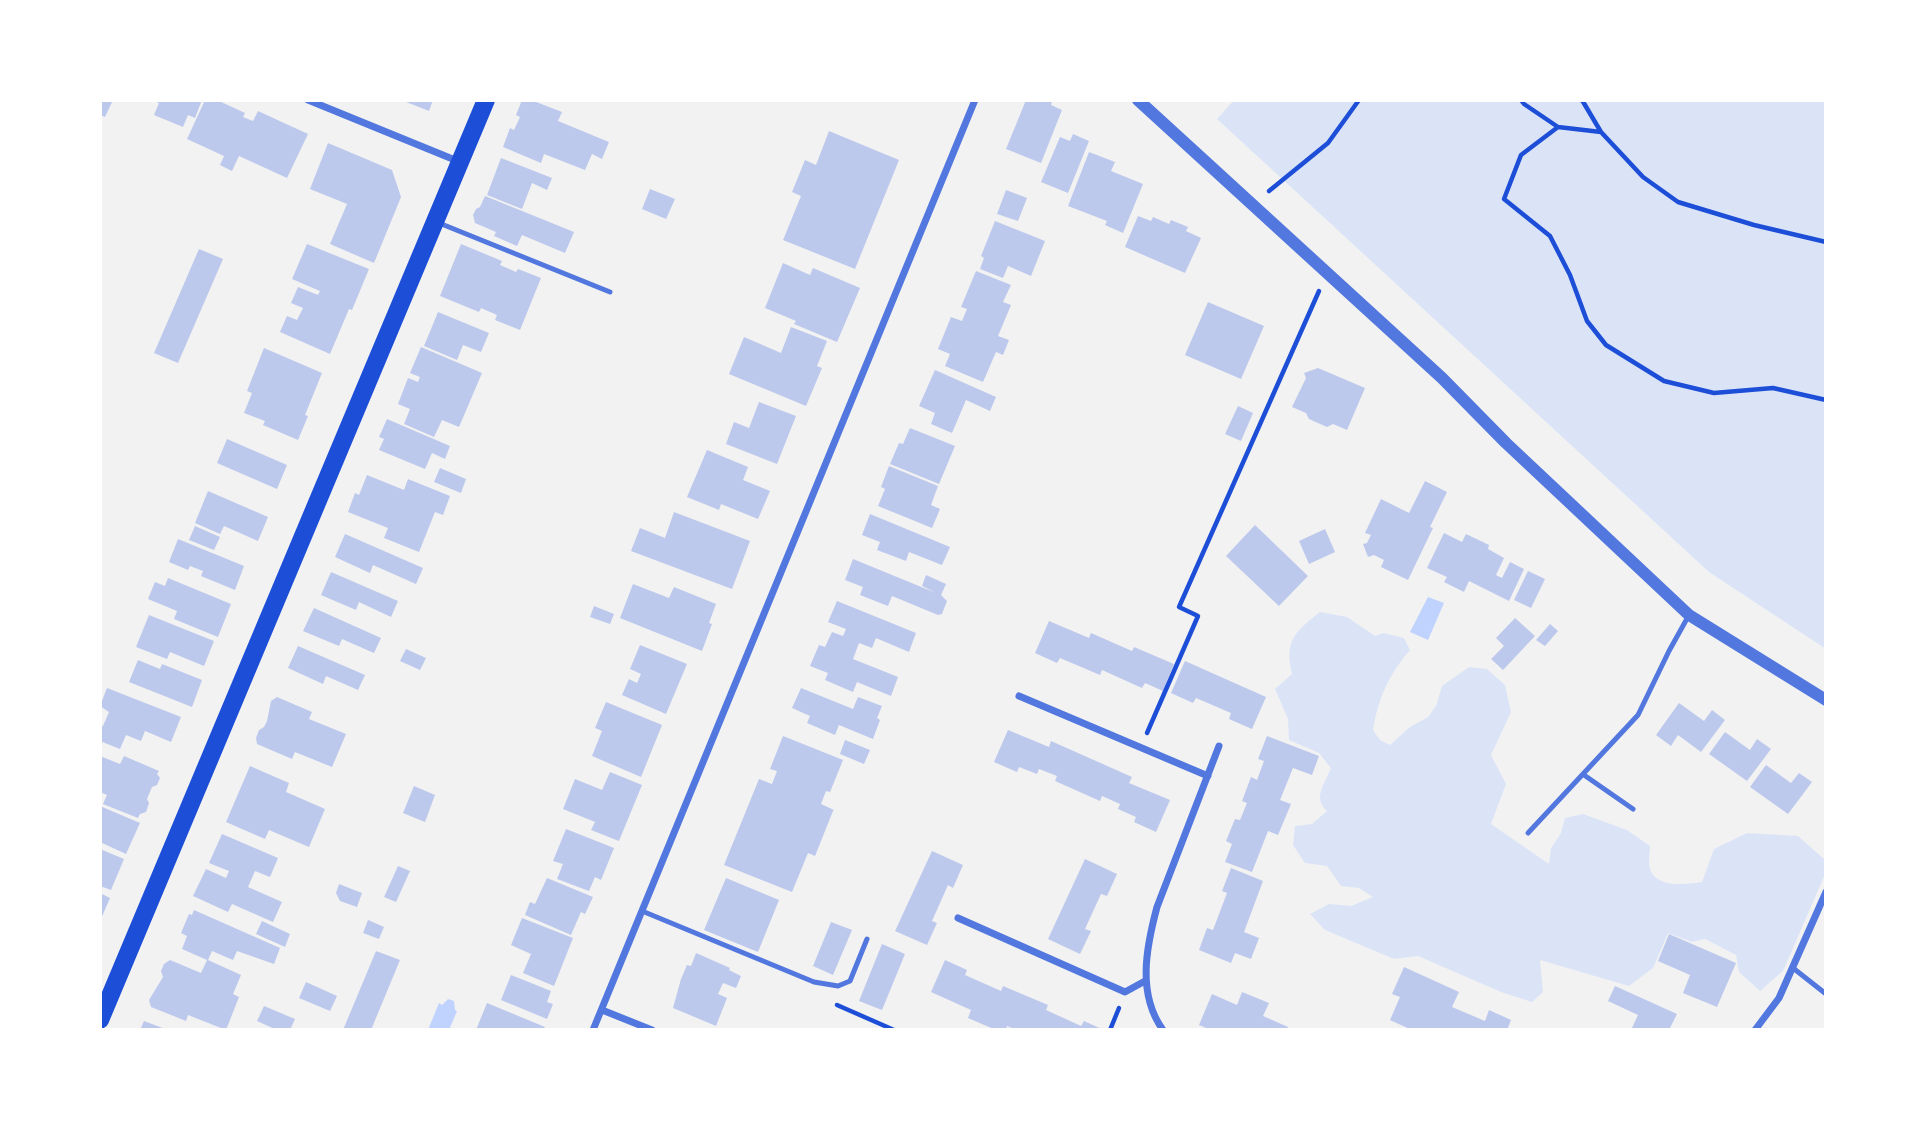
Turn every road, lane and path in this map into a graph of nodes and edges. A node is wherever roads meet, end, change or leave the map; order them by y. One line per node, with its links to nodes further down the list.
1 (308, 100): 10 (street)
2 (486, 100): 10 (main road)
3 (975, 100): 27 (street)
4 (1138, 100): 11 (street)
5 (1359, 100): 11 (path)
6 (1521, 100): 8 (path)
7 (1582, 100): 9 (path)
8 (1558, 127): 9 (path); 16 (path)
9 (1601, 132): 13 (path)
10 (461, 162): 12 (main road)
11 (1252, 205): 14 (street)
12 (436, 222): 15 (lane); 34 (main road)
13 (1826, 242)
14 (1326, 274): 17 (street); 21 (path)
15 (610, 292)
16 (1826, 400)
17 (1689, 615): 19 (street); 22 (lane)
18 (1019, 696): 21 (street)
19 (1826, 700)
20 (1219, 746): 23 (street)
21 (1141, 748): 23 (street)
22 (1584, 775): 24 (lane); 25 (lane)
23 (1208, 776): 31 (street)
24 (1633, 809)
25 (1528, 833)
26 (1826, 892): 30 (street)
27 (642, 912): 29 (lane); 33 (street)
28 (958, 918): 31 (street)
29 (867, 939)
30 (1793, 968): 32 (lane); 38 (street)
31 (1145, 981): 37 (street)
32 (1826, 995)
33 (602, 1010): 35 (street); 36 (street)
34 (100, 1020)
35 (593, 1030)
36 (652, 1030)
37 (1163, 1030)
38 (1755, 1030)

